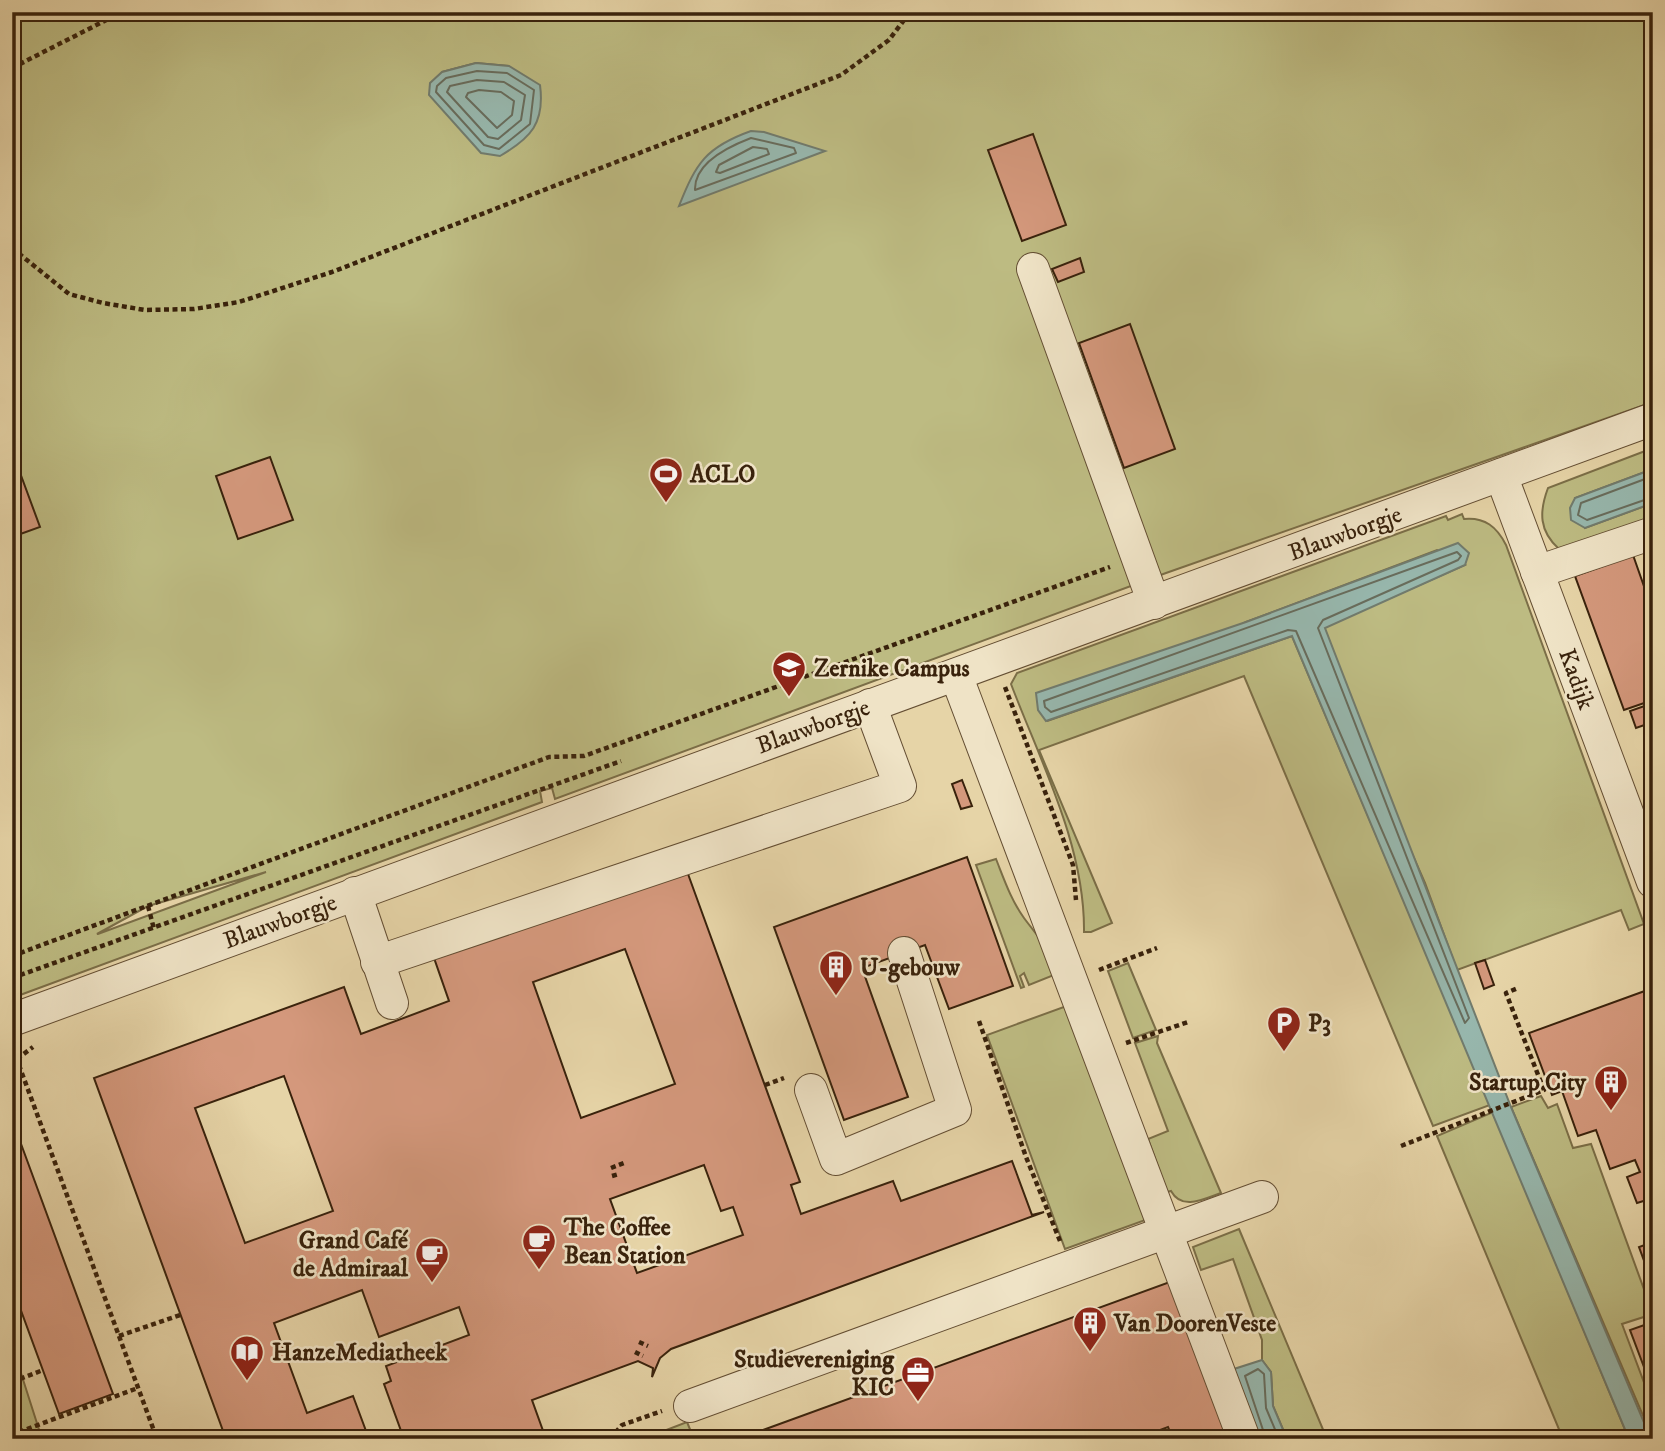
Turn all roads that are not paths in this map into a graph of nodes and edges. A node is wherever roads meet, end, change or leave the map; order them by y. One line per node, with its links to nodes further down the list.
1 (1033, 269): 6 (street)
2 (1653, 419): 3 (street, Blauwborgje)
3 (1501, 475): 5 (street, Kadijk); 6 (street, Blauwborgje)
4 (1653, 533): 5 (street)
5 (1537, 572): 9 (street, Kadijk)
6 (1154, 603): 7 (street, Blauwborgje)
7 (956, 675): 8 (street, Blauwborgje); 17 (street)
8 (870, 705): 10 (street, Blauwborgje); 12 (street)
9 (1653, 882)
10 (355, 893): 12 (street); 14 (street, Blauwborgje)
11 (904, 953): 15 (street)
12 (377, 962): 13 (street)
13 (391, 1003)
14 (12, 1020)
15 (811, 1090)
16 (1262, 1197): 17 (street)
17 (1167, 1233): 18 (street); 19 (street)
18 (690, 1406)
19 (1244, 1439)

